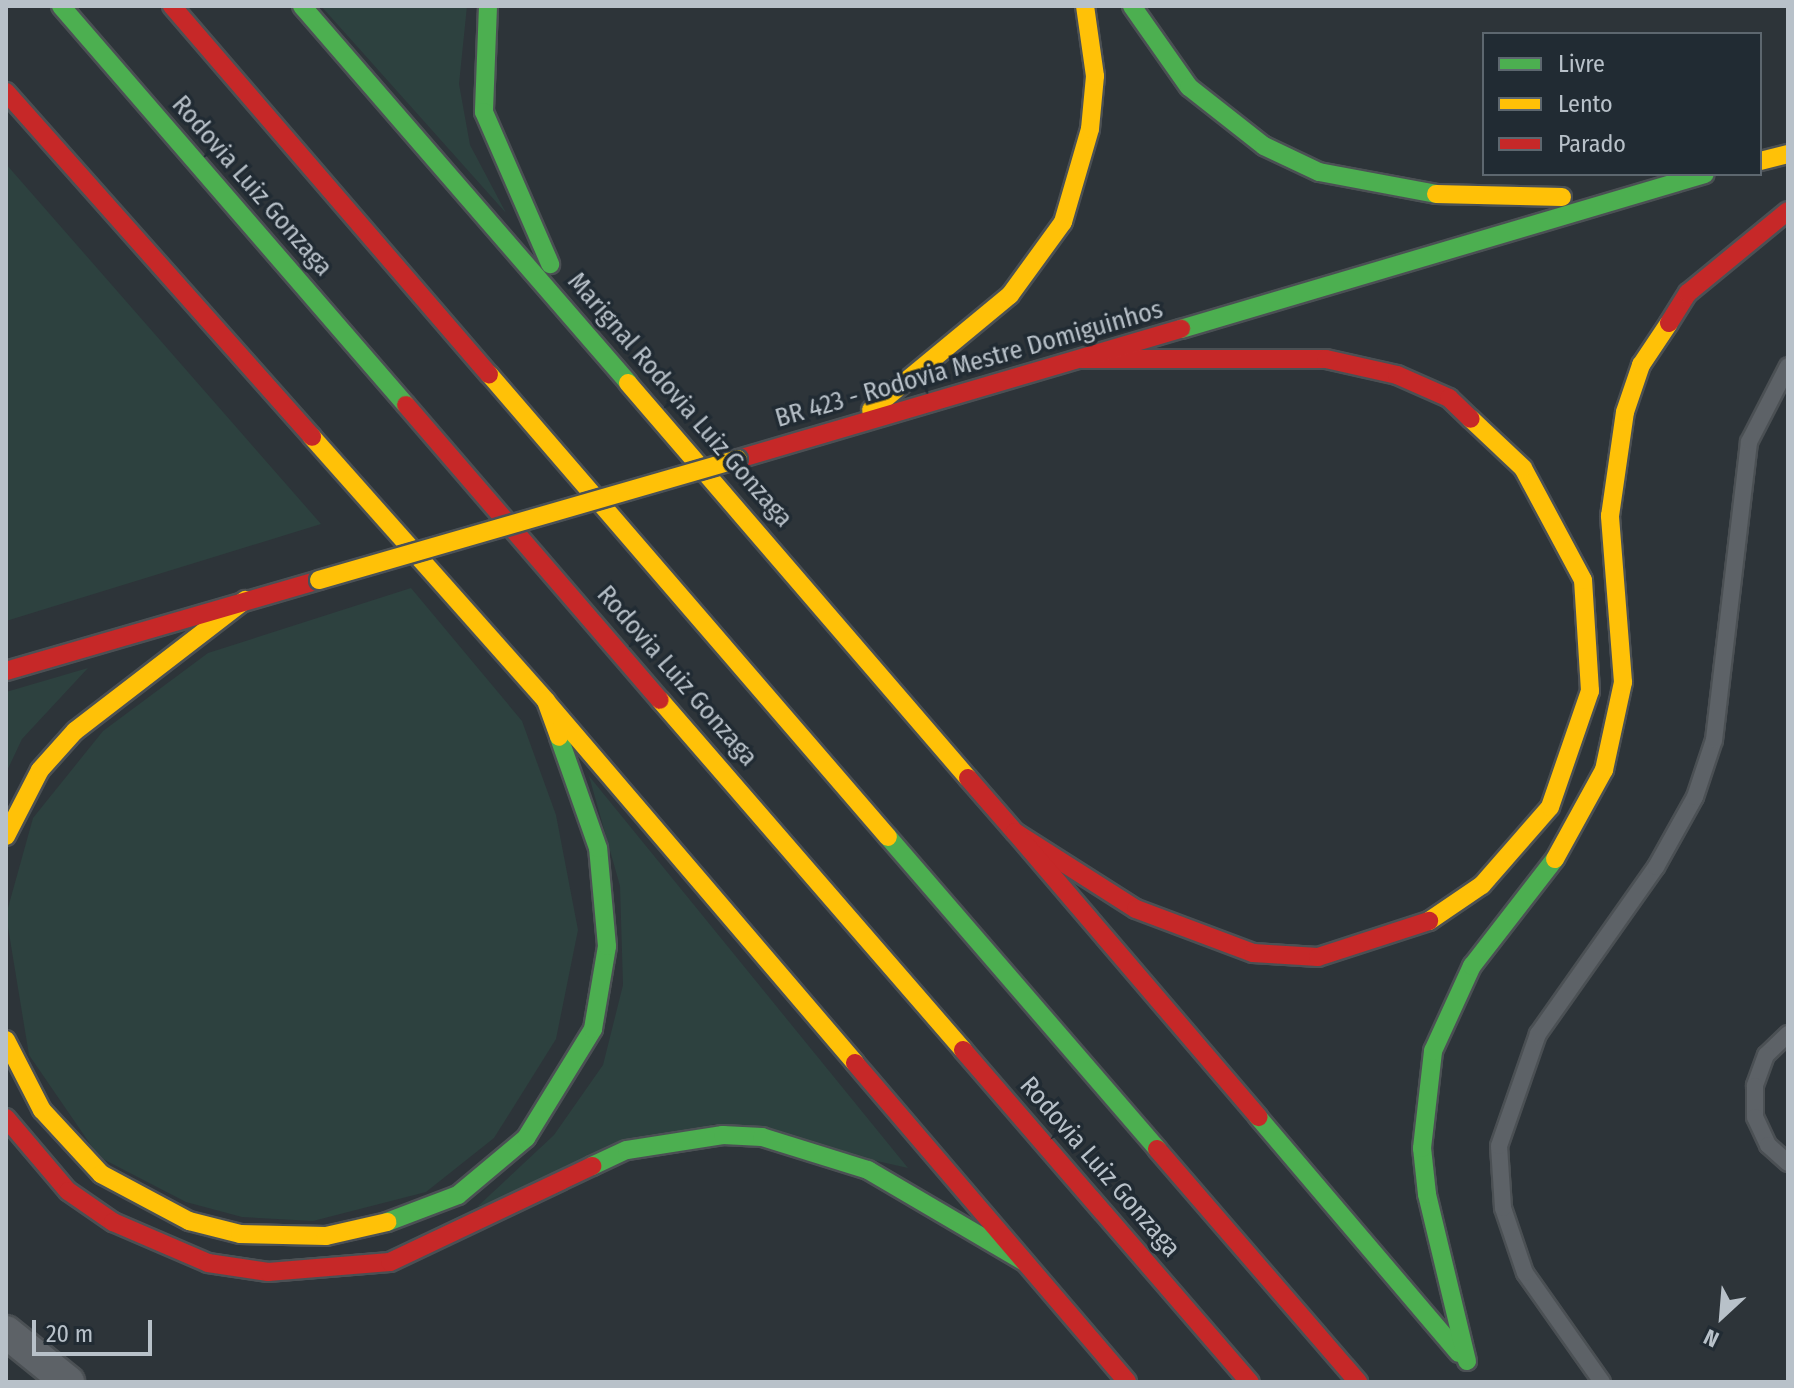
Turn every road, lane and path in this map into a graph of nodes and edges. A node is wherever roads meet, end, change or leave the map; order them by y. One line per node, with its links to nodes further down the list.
1 (61, 6): 33 (main road, Rodovia Luiz Gonzaga)
2 (172, 6): 34 (main road)
3 (302, 6): 14 (main road, Marignal Rodovia Luiz Gonzaga)
4 (488, 6): 14 (main road)
5 (1085, 6): 18 (main road)
6 (1132, 6): 11 (main road)
7 (6, 92): 16 (main road)
8 (1788, 154): 9 (main road)
9 (1762, 160)
10 (1697, 176): 11 (main road, BR 423 - Rodovia Mestre Domiguinhos)
11 (1617, 196): 15 (main road, BR 423 - Rodovia Mestre Domiguinhos)
12 (78, 206): 16 (main road)
13 (1788, 211): 30 (main road)
14 (580, 323): 22 (main road, Marignal Rodovia Luiz Gonzaga)
15 (1081, 359): 18 (main road, BR 423 - Rodovia Mestre Domiguinhos); 22 (main road)
16 (237, 360): 21 (main road)
17 (1788, 366): 36 (lane)
18 (850, 426): 19 (main road, BR 423 - Rodovia Mestre Domiguinhos, bridge)
19 (245, 600): 20 (main road, BR 423 - Rodovia Mestre Domiguinhos); 23 (main road)
20 (6, 671)
21 (546, 701): 25 (main road); 28 (main road)
22 (1015, 832): 30 (main road, Marignal Rodovia Luiz Gonzaga)
23 (6, 836)
24 (1788, 1034): 27 (lane)
25 (6, 1040)
26 (6, 1118): 28 (main road)
27 (1788, 1163)
28 (1023, 1261): 32 (main road)
29 (7, 1335): 31 (street)
30 (1467, 1361): 35 (main road, Marignal Rodovia Luiz Gonzaga)
31 (68, 1382)
32 (1127, 1382)
33 (1250, 1382)
34 (1358, 1382)
35 (1485, 1382)
36 (1602, 1382)

